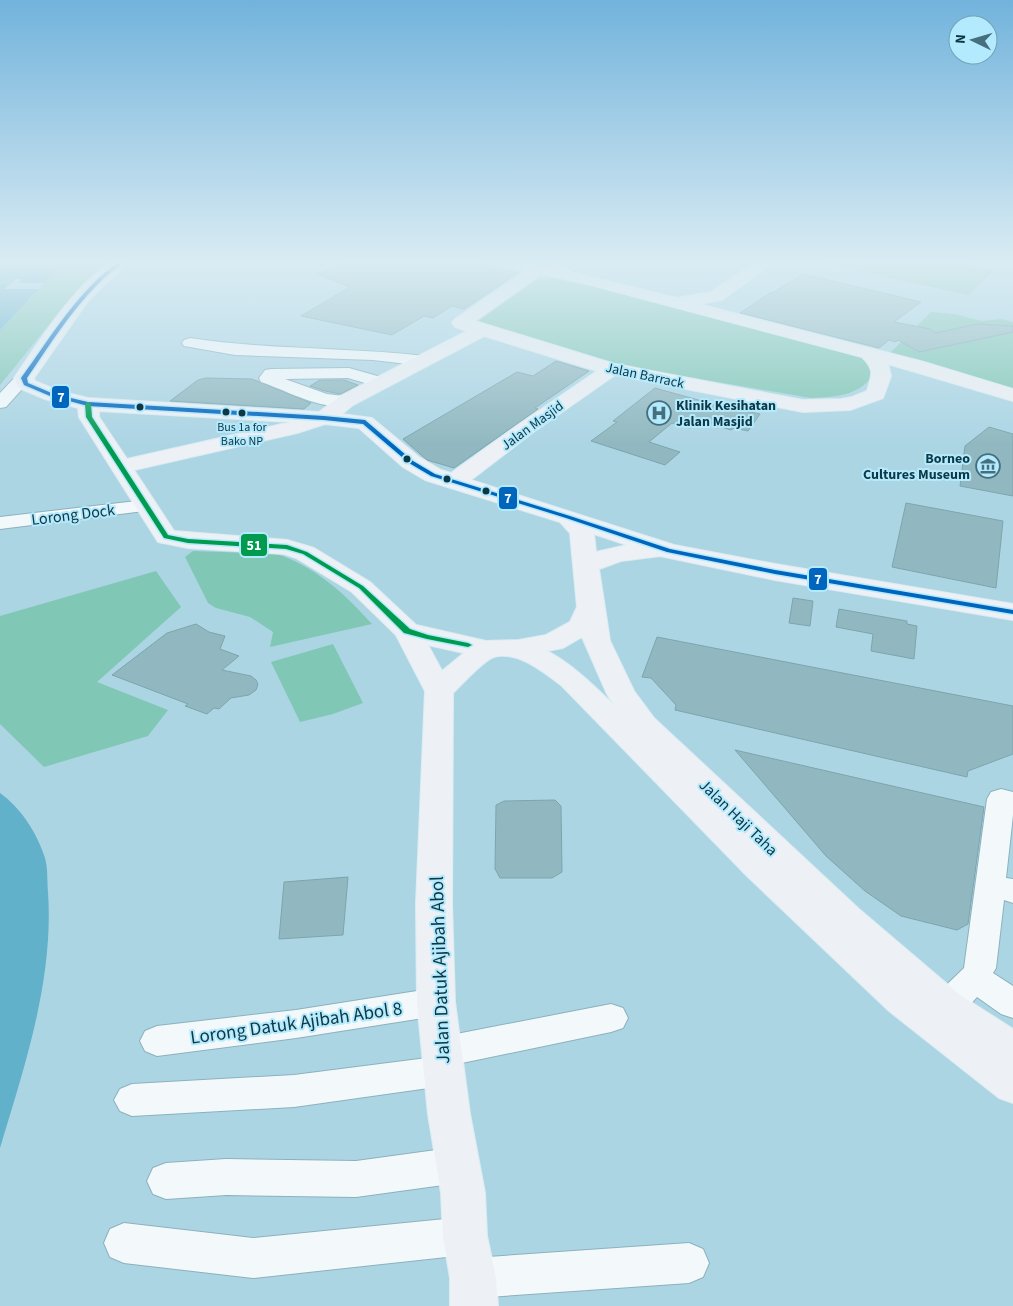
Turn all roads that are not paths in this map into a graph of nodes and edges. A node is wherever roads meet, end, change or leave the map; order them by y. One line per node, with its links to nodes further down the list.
1 (64, 322): 9 (main road)
2 (461, 322): 4 (main road, Jalan Barrack)
3 (748, 322): 6 (main road)
4 (490, 332): 7 (main road); 8 (main road, Jalan Barrack); 18 (main road)
5 (190, 344): 7 (street)
6 (869, 354): 11 (main road); 12 (main road)
7 (425, 361): 10 (main road)
8 (612, 369): 11 (main road, Jalan Barrack); 20 (main road, Jalan Masjid)
9 (24, 378): 14 (street); 16 (main road)
10 (382, 383): 15 (main road); 15 (street)
11 (876, 394): 13 (main road, Jalan Barrack)
12 (1013, 394)
13 (1013, 403)
14 (0, 404)
15 (324, 408): 17 (main road); 18 (main road)
16 (89, 410): 17 (main road); 19 (main road)
17 (296, 422): 19 (main road)
18 (365, 422): 20 (main road)
19 (120, 467): 21 (main road)
20 (454, 482): 22 (main road)
21 (145, 506): 23 (street, Lorong Dock); 28 (main road)
22 (568, 516): 24 (main road); 25 (main road, Jalan Haji Taha)
23 (0, 523)
24 (668, 551): 25 (main road); 27 (main road)
25 (586, 566): 26 (main road, Jalan Haji Taha)
26 (590, 607): 29 (main road); 37 (main road, Jalan Haji Taha)
27 (1013, 612)
28 (407, 631): 30 (main road); 31 (main road, Jalan Datuk Ajibah Abol)
29 (519, 648): 30 (main road); 42 (main road, Jalan Haji Taha)
30 (486, 649): 31 (main road)
31 (439, 691): 35 (main road, Jalan Datuk Ajibah Abol)
32 (1009, 817): 33 (street)
33 (1002, 888): 34 (street)
34 (975, 978): 36 (street); 37 (street)
35 (436, 1002): 39 (street, Lorong Datuk Ajibah Abol 8); 41 (main road, Jalan Datuk Ajibah Abol)
36 (1013, 1004)
37 (948, 1006): 40 (main road, Jalan Haji Taha)
38 (611, 1018): 41 (street)
39 (156, 1041)
40 (1013, 1051)
41 (442, 1061): 43 (street); 44 (main road, Jalan Datuk Ajibah Abol)
42 (1013, 1086)
43 (132, 1100)
44 (458, 1164): 45 (street); 46 (main road, Jalan Datuk Ajibah Abol)
45 (166, 1181)
46 (465, 1236): 47 (street); 49 (main road, Jalan Datuk Ajibah Abol)
47 (124, 1244)
48 (689, 1263): 49 (street)
49 (473, 1292)

